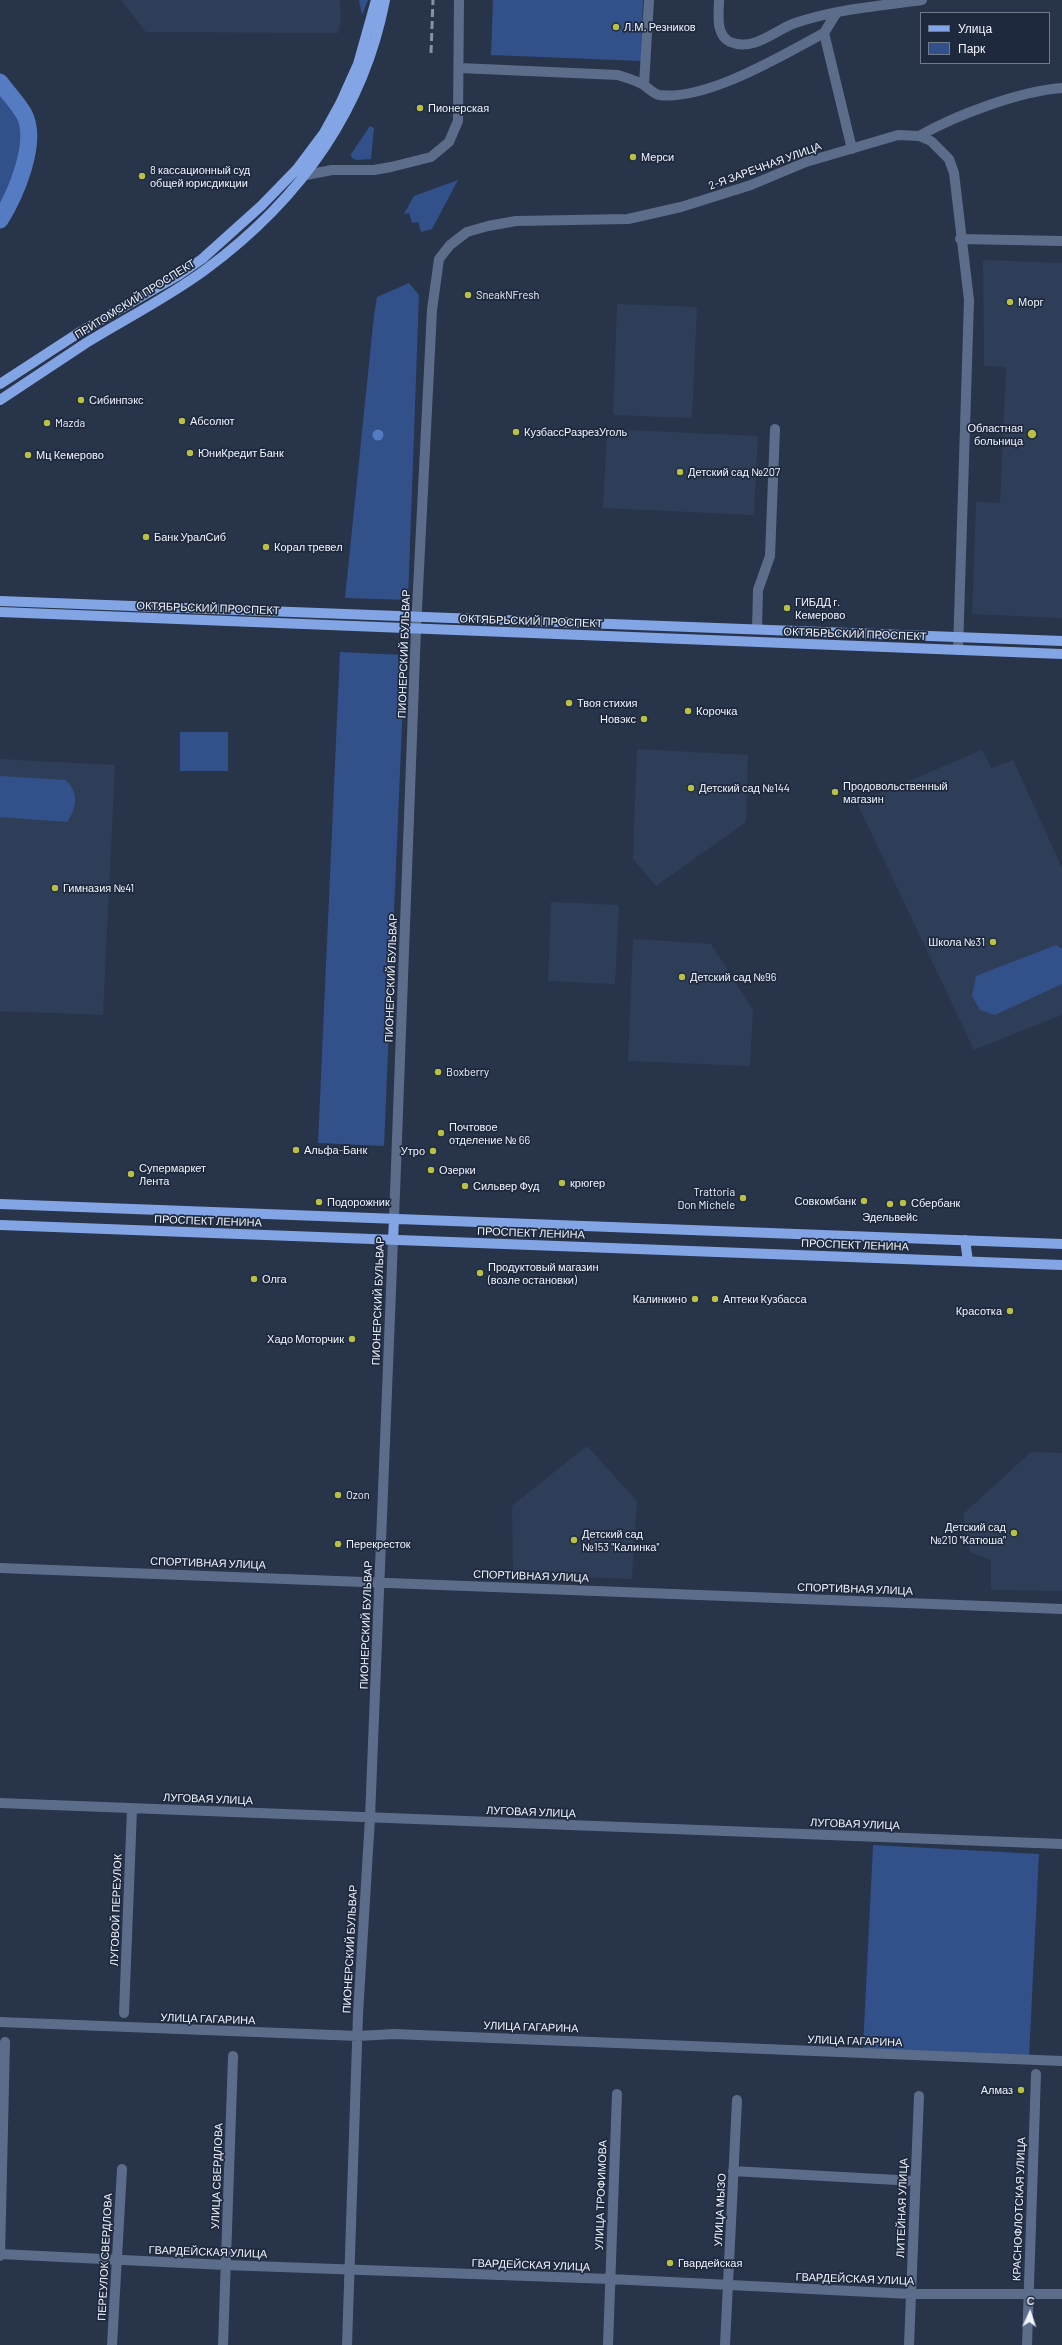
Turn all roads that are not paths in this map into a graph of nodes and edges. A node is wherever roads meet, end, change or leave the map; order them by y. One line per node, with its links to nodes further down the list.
1 (376, 0): 18 (main road, ПРИТОМСКИЙ ПРОСПЕКТ)
2 (385, 0): 14 (main road, ПРИТОМСКИЙ ПРОСПЕКТ)
3 (459, 0): 9 (street)
4 (649, 0): 10 (street)
5 (719, 0): 7 (street)
6 (922, 0): 7 (street)
7 (837, 12): 8 (street)
8 (824, 33): 10 (street); 13 (street)
9 (460, 68): 10 (street); 14 (street)
10 (644, 85)
11 (1062, 88): 12 (street)
12 (919, 136): 13 (street, 2-Я ЗАРЕЧНАЯ УЛИЦА); 15 (street, 2-Я ЗАРЕЧНАЯ УЛИЦА)
13 (852, 149): 17 (street, 2-Я ЗАРЕЧНАЯ УЛИЦА)
14 (306, 175): 19 (main road, ПРИТОМСКИЙ ПРОСПЕКТ)
15 (960, 239): 16 (street); 26 (street, 2-Я ЗАРЕЧНАЯ УЛИЦА)
16 (1062, 241)
17 (439, 259): 23 (street, ПИОНЕРСКИЙ БУЛЬВАР)
18 (0, 384)
19 (0, 400)
20 (775, 429): 25 (street)
21 (0, 600): 23 (main road, ОКТЯБРЬСКИЙ ПРОСПЕКТ)
22 (0, 612): 24 (main road, ОКТЯБРЬСКИЙ ПРОСПЕКТ)
23 (417, 616): 24 (street, ПИОНЕРСКИЙ БУЛЬВАР); 25 (main road, ОКТЯБРЬСКИЙ ПРОСПЕКТ)
24 (416, 629): 28 (main road, ОКТЯБРЬСКИЙ ПРОСПЕКТ); 31 (street, ПИОНЕРСКИЙ БУЛЬВАР)
25 (757, 629): 26 (main road, ОКТЯБРЬСКИЙ ПРОСПЕКТ)
26 (958, 637): 27 (main road, ОКТЯБРЬСКИЙ ПРОСПЕКТ); 28 (street, 2-Я ЗАРЕЧНАЯ УЛИЦА)
27 (1062, 640)
28 (958, 650): 29 (main road, ОКТЯБРЬСКИЙ ПРОСПЕКТ)
29 (1062, 654)
30 (0, 1204): 31 (main road, ПРОСПЕКТ ЛЕНИНА)
31 (394, 1219): 33 (main road, ПИОНЕРСКИЙ БУЛЬВАР); 34 (main road, ПРОСПЕКТ ЛЕНИНА)
32 (0, 1225): 33 (main road, ПРОСПЕКТ ЛЕНИНА)
33 (393, 1240): 36 (main road, ПРОСПЕКТ ЛЕНИНА); 39 (street, ПИОНЕРСКИЙ БУЛЬВАР)
34 (965, 1240): 35 (main road, ПРОСПЕКТ ЛЕНИНА); 36 (main road)
35 (1062, 1244)
36 (968, 1261): 37 (main road, ПРОСПЕКТ ЛЕНИНА)
37 (1062, 1265)
38 (0, 1568): 39 (street, СПОРТИВНАЯ УЛИЦА)
39 (380, 1582): 40 (street, СПОРТИВНАЯ УЛИЦА); 43 (street, ПИОНЕРСКИЙ БУЛЬВАР)
40 (1062, 1609)
41 (0, 1802): 42 (street, ЛУГОВАЯ УЛИЦА)
42 (132, 1809): 43 (street, ЛУГОВАЯ УЛИЦА); 45 (street, ЛУГОВОЙ ПЕРЕУЛОК)
43 (370, 1818): 44 (street, ЛУГОВАЯ УЛИЦА); 47 (street, ПИОНЕРСКИЙ БУЛЬВАР)
44 (1062, 1844)
45 (124, 2013)
46 (0, 2022): 47 (street, УЛИЦА ГАГАРИНА)
47 (358, 2036): 50 (street, УЛИЦА ГАГАРИНА); 61 (street, ПИОНЕРСКИЙ БУЛЬВАР)
48 (6, 2042): 58 (street)
49 (233, 2056): 60 (street, УЛИЦА СВЕРДЛОВА)
50 (1062, 2061)
51 (1036, 2074): 65 (street, КРАСНОФЛОТСКАЯ УЛИЦА)
52 (617, 2094): 62 (street, УЛИЦА ТРОФИМОВА)
53 (919, 2096): 57 (street, ЛИТЕЙНАЯ УЛИЦА)
54 (738, 2100): 56 (street, УЛИЦА МЫЗО)
55 (122, 2170): 59 (street, ПЕРЕУЛОК СВЕРДЛОВА)
56 (734, 2172): 57 (street); 63 (street, УЛИЦА МЫЗО)
57 (915, 2181): 64 (street, ЛИТЕЙНАЯ УЛИЦА)
58 (0, 2254): 59 (street, ГВАРДЕЙСКАЯ УЛИЦА)
59 (117, 2260): 60 (street, ГВАРДЕЙСКАЯ УЛИЦА); 67 (street, ПЕРЕУЛОК СВЕРДЛОВА)
60 (225, 2265): 61 (street, ГВАРДЕЙСКАЯ УЛИЦА); 68 (street, УЛИЦА СВЕРДЛОВА)
61 (349, 2269): 62 (street, ГВАРДЕЙСКАЯ УЛИЦА); 69 (street, ПИОНЕРСКИЙ БУЛЬВАР)
62 (610, 2279): 63 (street, ГВАРДЕЙСКАЯ УЛИЦА); 70 (street, УЛИЦА ТРОФИМОВА)
63 (728, 2285): 64 (street, ГВАРДЕЙСКАЯ УЛИЦА); 71 (street, УЛИЦА МЫЗО)
64 (911, 2294): 65 (street, ГВАРДЕЙСКАЯ УЛИЦА); 72 (street, ЛИТЕЙНАЯ УЛИЦА)
65 (1028, 2294): 66 (street, ГВАРДЕЙСКАЯ УЛИЦА); 73 (street, КРАСНОФЛОТСКАЯ УЛИЦА)
66 (1062, 2294)
67 (112, 2345)
68 (223, 2345)
69 (347, 2345)
70 (608, 2345)
71 (725, 2345)
72 (909, 2345)
73 (1027, 2345)

